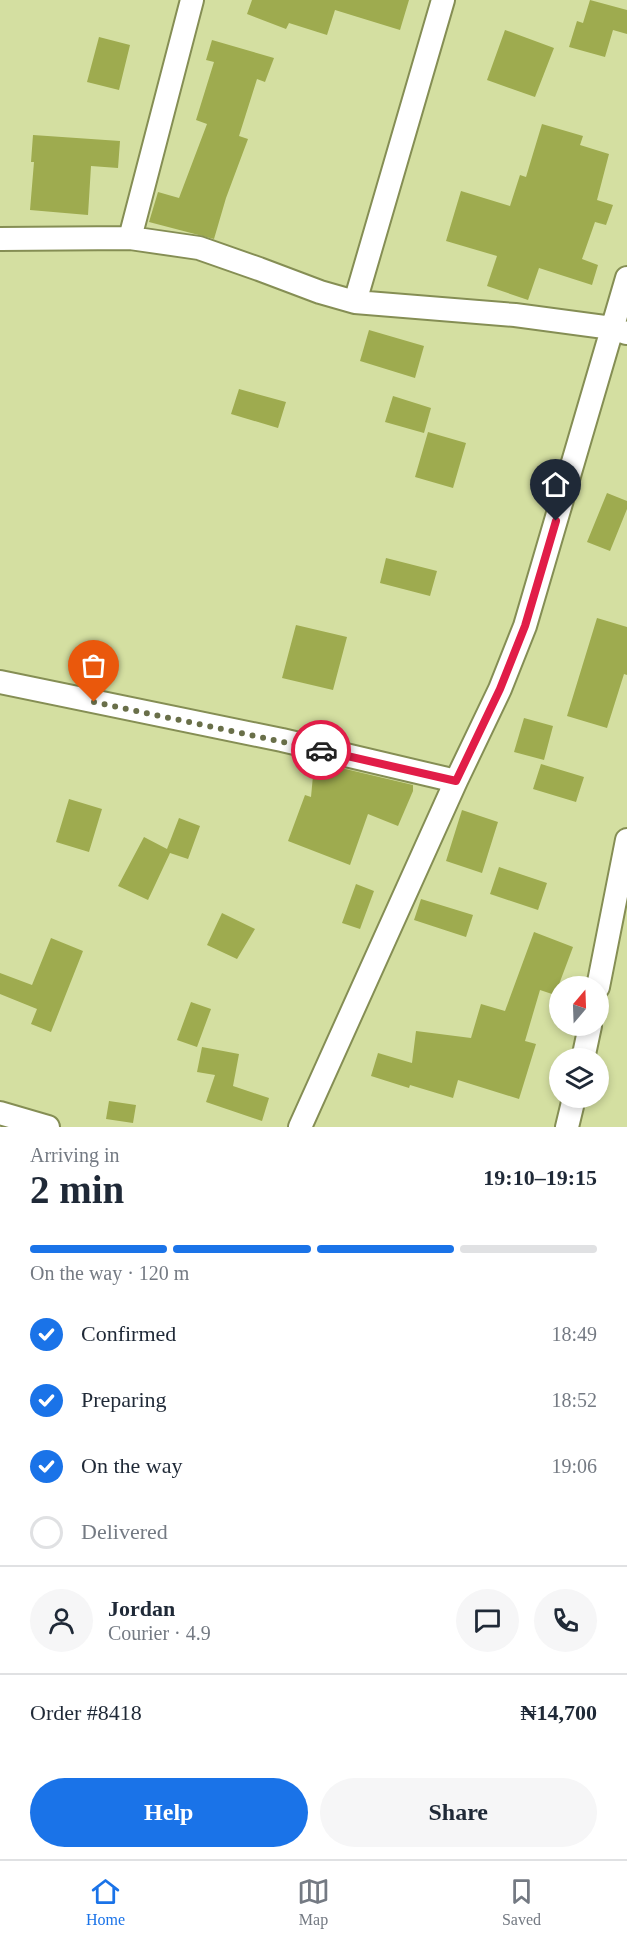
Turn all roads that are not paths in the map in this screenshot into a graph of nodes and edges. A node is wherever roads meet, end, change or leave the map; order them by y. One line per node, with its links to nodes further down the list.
1 (192, 0): 3 (street)
2 (443, 0): 6 (street)
3 (130, 238): 4 (street); 6 (street)
4 (0, 239)
5 (627, 278): 7 (street)
6 (355, 302): 7 (street)
7 (620, 331): 9 (street)
8 (0, 682): 9 (street)
9 (456, 781): 15 (street)
10 (627, 840): 11 (street)
11 (600, 976)
12 (572, 1108): 16 (street)
13 (0, 1113): 14 (street)
14 (48, 1127)
15 (300, 1127)
16 (567, 1127)

